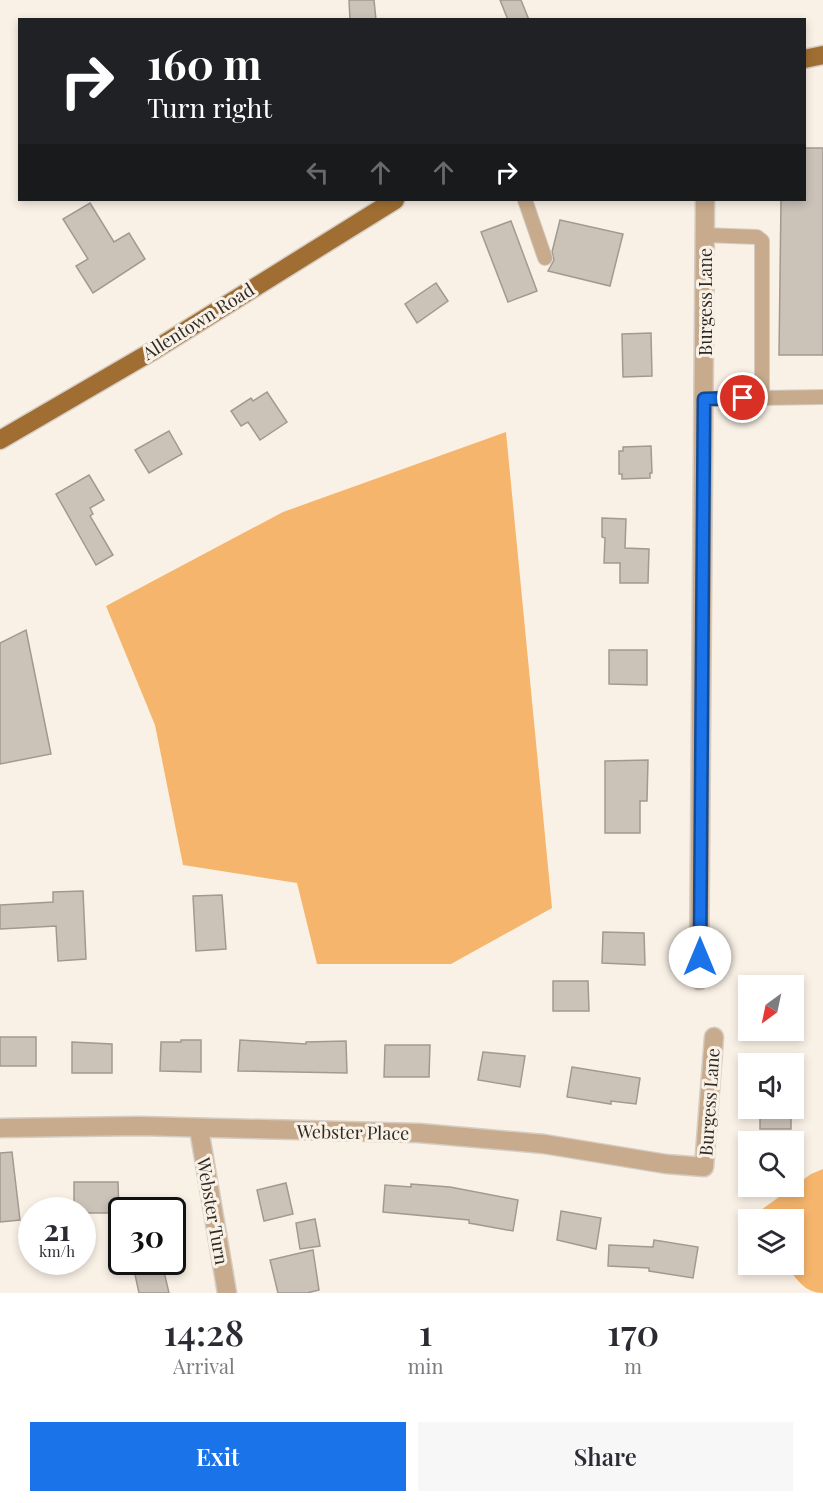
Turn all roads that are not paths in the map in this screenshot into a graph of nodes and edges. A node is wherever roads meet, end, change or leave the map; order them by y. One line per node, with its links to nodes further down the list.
1 (823, 55): 2 (main road)
2 (806, 59)
3 (393, 201): 11 (main road, Allentown Road)
4 (525, 201): 7 (lane)
5 (705, 201): 6 (street, Burgess Lane)
6 (705, 235): 9 (lane); 10 (street, Burgess Lane)
7 (544, 258)
8 (823, 397): 9 (lane)
9 (762, 398): 10 (lane)
10 (704, 399): 12 (street, Burgess Lane)
11 (0, 441)
12 (699, 980)
13 (714, 1037): 16 (street, Burgess Lane)
14 (0, 1128): 15 (street, Webster Place)
15 (199, 1129): 16 (street, Webster Place); 17 (street, Webster Turn)
16 (704, 1167)
17 (227, 1293)

